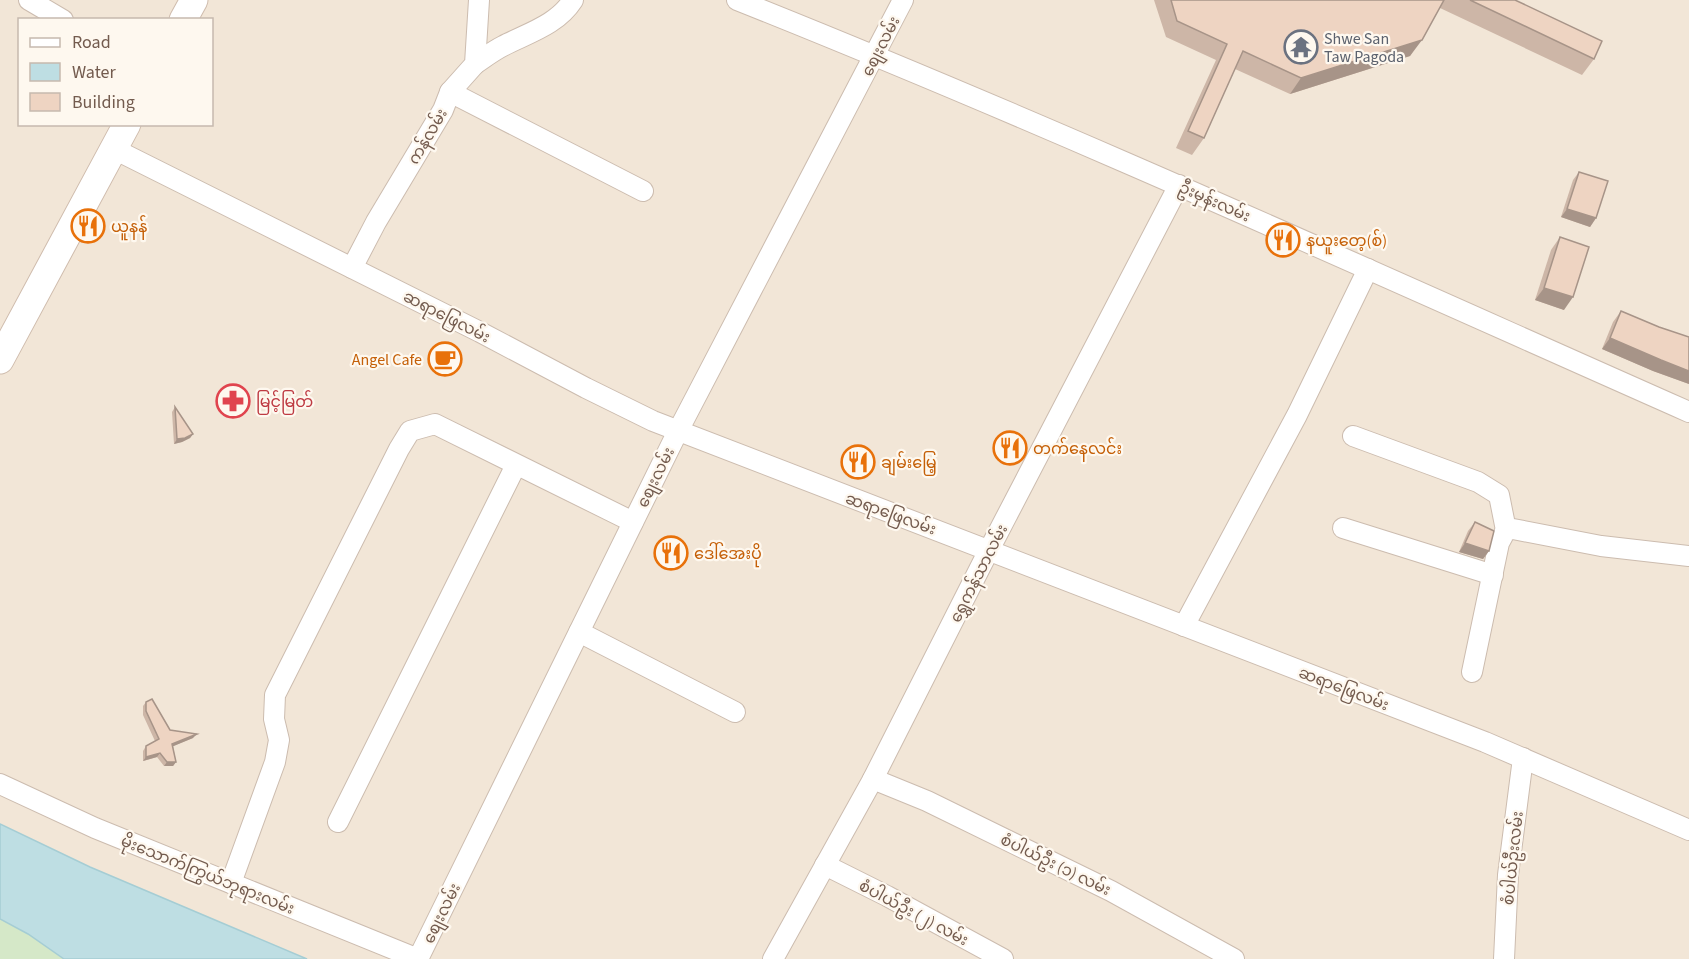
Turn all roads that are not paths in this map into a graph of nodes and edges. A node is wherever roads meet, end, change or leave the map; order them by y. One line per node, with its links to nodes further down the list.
1 (28, 0): 7 (street)
2 (194, 0): 8 (street)
3 (479, 0): 10 (street)
4 (573, 0): 10 (street, ကန်လမ်း)
5 (736, 0): 9 (street, ဦးမှန်းလမ်း)
6 (903, 0): 9 (street, စျေးလမ်း)
7 (60, 18)
8 (184, 18)
9 (875, 55): 14 (street, ဦးမှန်းလမ်း); 20 (street, စျေးလမ်း)
10 (475, 64): 11 (street, ကန်လမ်း)
11 (450, 92): 15 (street); 16 (street, ကန်လမ်း)
12 (126, 126): 13 (street)
13 (114, 150): 16 (street, ဆရာဖြေလမ်း); 18 (street)
14 (1179, 185): 17 (street, ဦးမှန်းလမ်း); 26 (street, ‌ရွှေကန်သာလမ်း)
15 (643, 191)
16 (352, 268): 20 (street, ဆရာဖြေလမ်း)
17 (1368, 269): 19 (street, ဦးမှန်းလမ်း); 29 (street)
18 (0, 360)
19 (1689, 412)
20 (678, 431): 23 (street, စျေးလမ်း); 26 (street, ဆရာဖြေလမ်း)
21 (1353, 436): 25 (street)
22 (516, 465): 23 (street); 36 (street); 39 (street)
23 (633, 522): 30 (street, စျေးလမ်း)
24 (1343, 528): 28 (street)
25 (1506, 530): 27 (street); 28 (street)
26 (989, 550): 29 (street, ဆရာဖြေလမ်း); 34 (street, ‌ရွှေကန်သာလမ်း)
27 (1689, 556)
28 (1492, 575): 31 (street)
29 (1184, 626): 33 (street, ဆရာဖြေလမ်း)
30 (579, 632): 32 (street); 40 (street, စျေးလမ်း)
31 (1472, 672)
32 (735, 712)
33 (1523, 758): 37 (street, ဆရာဖြေလမ်း); 44 (street, စံပါယ်ဦးလမ်း)
34 (873, 779): 38 (street, ‌ရွှေကန်သာလမ်း); 43 (street, စံပါယ်ဦး (၁) လမ်း)
35 (0, 784): 39 (street, မိုးသောက်ကြွယ်ဘုရားလမ်း)
36 (338, 822)
37 (1689, 830)
38 (825, 865): 41 (street, ‌ရွှေကန်သာလမ်း); 42 (street, စံပါယ်ဦး (၂) လမ်း)
39 (231, 883): 40 (street, မိုးသောက်ကြွယ်ဘုရားလမ်း)
40 (418, 959)
41 (772, 959)
42 (1003, 959)
43 (1234, 959)
44 (1504, 959)

